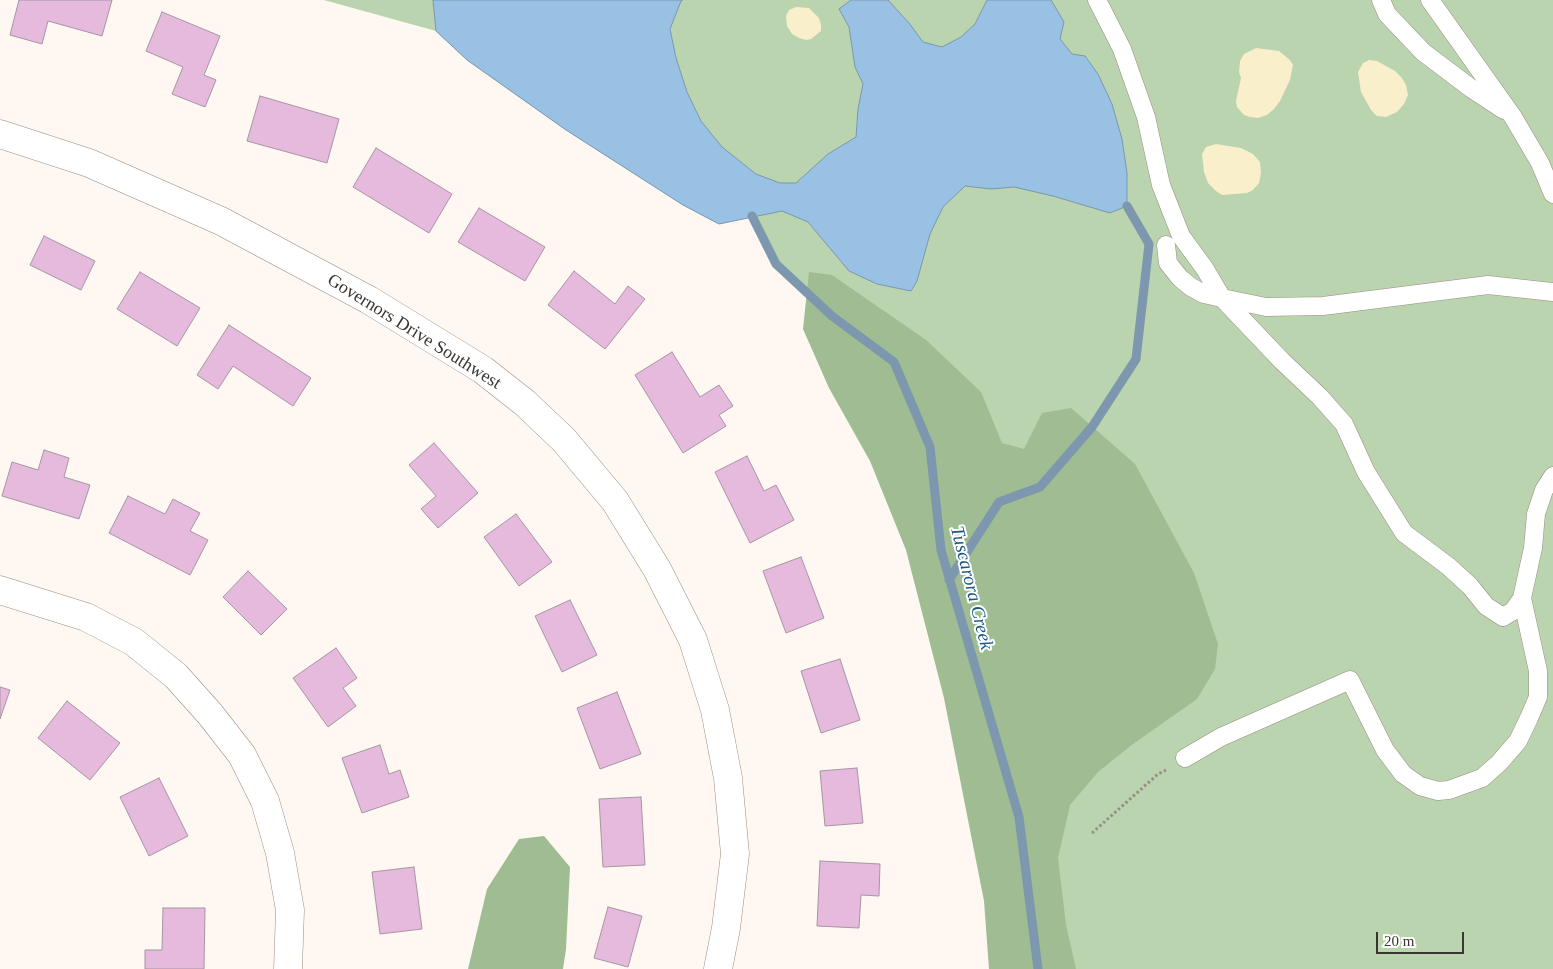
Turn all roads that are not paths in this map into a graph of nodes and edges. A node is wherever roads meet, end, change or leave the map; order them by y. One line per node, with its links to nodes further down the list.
1 (1097, 0): 6 (lane)
2 (1382, 0): 4 (lane)
3 (1430, 0): 4 (lane)
4 (1513, 117): 7 (lane)
5 (0, 134): 15 (street, Governors Drive Southwest)
6 (1161, 185): 9 (lane); 9 (lane)
7 (1553, 194)
8 (1553, 292): 9 (lane)
9 (1222, 298): 12 (lane)
10 (1553, 476): 12 (lane)
11 (0, 590): 14 (street)
12 (1522, 598): 13 (lane)
13 (1185, 758)
14 (288, 969)
15 (718, 969)

